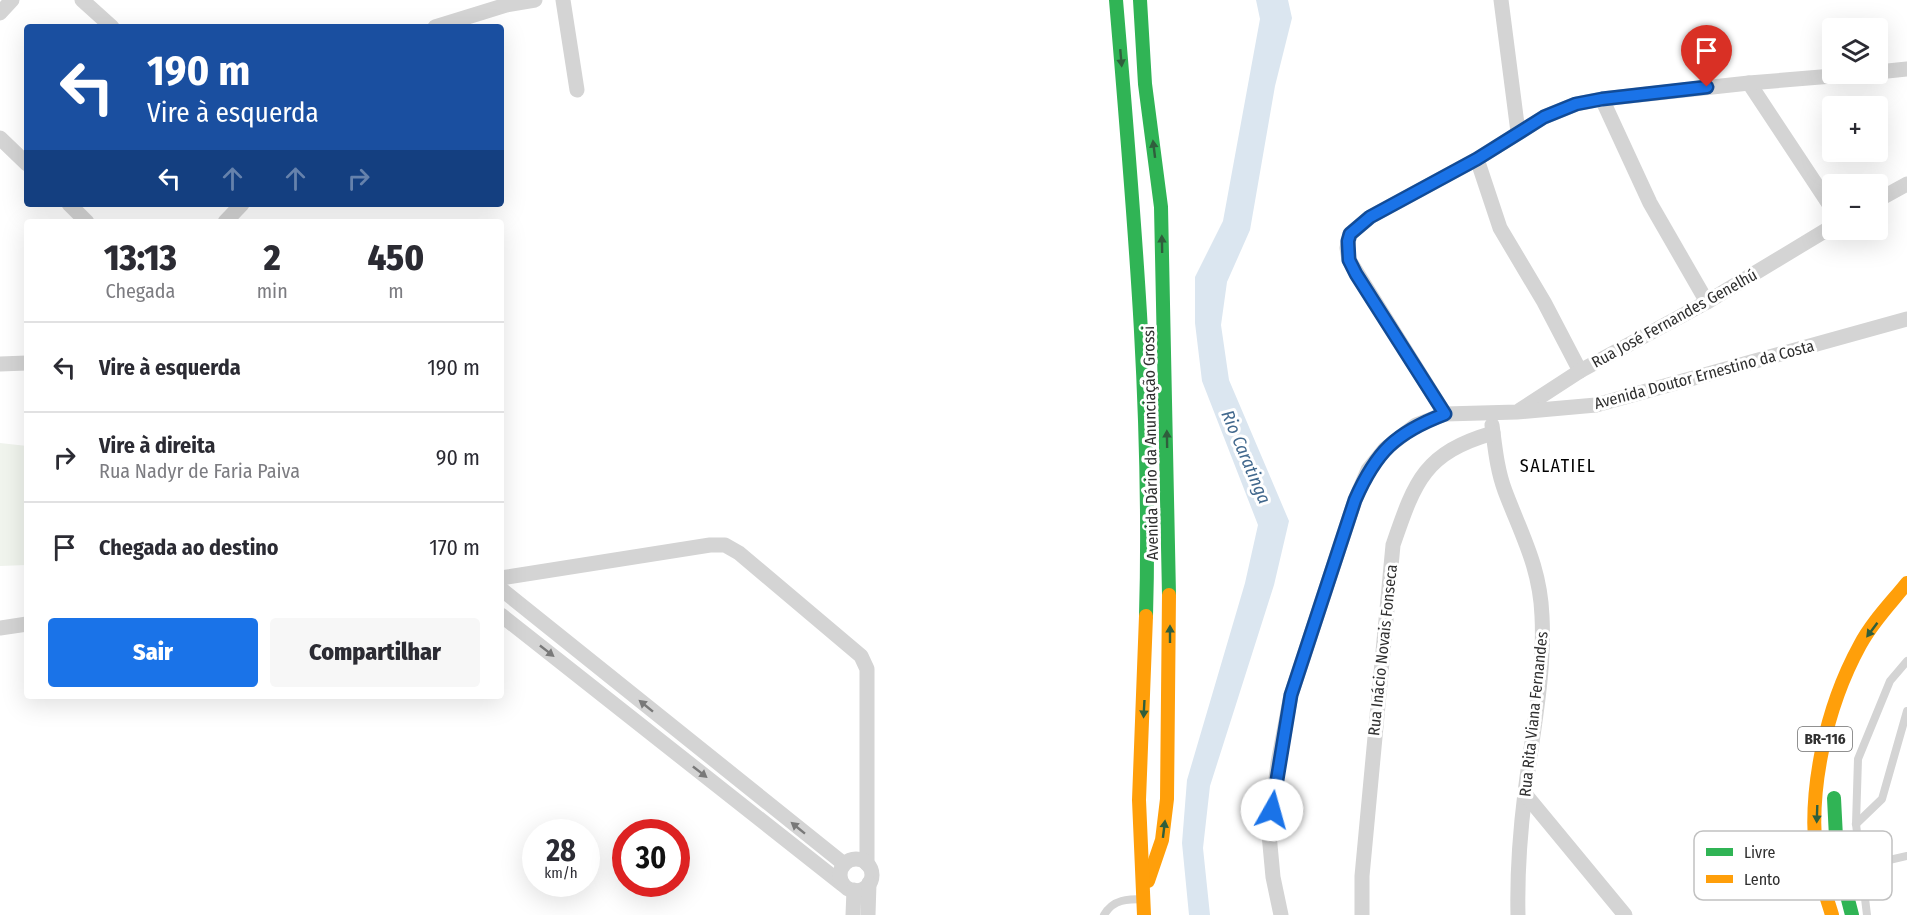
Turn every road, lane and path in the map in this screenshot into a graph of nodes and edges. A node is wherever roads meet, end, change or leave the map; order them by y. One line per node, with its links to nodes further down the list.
1 (12, 0): 8 (street)
2 (82, 0): 9 (street)
3 (535, 0): 10 (street)
4 (563, 0): 15 (street)
5 (1116, 0): 27 (main road, Avenida Dário da Anunciação Grossi, one-way to 27)
6 (1140, 0): 26 (main road, Avenida Dário da Anunciação Grossi, one-way to 6)
7 (1501, 0): 17 (street)
8 (0, 13)
9 (109, 24)
10 (445, 24)
11 (1907, 69): 12 (street)
12 (1888, 71)
13 (1822, 77): 14 (street)
14 (1749, 83): 16 (street); 22 (street)
15 (577, 90)
16 (1602, 99): 17 (street); 31 (street)
17 (1518, 132): 19 (street)
18 (0, 138): 20 (street)
19 (1477, 159): 35 (street); 38 (street)
20 (24, 161)
21 (1907, 184): 23 (street)
22 (1822, 193)
23 (1888, 194)
24 (72, 207): 28 (street)
25 (239, 207): 29 (street)
26 (1161, 207): 27 (main road); 59 (main road, Avenida Dário da Anunciação Grossi, one-way to 26)
27 (1134, 210): 59 (main road, Avenida Dário da Anunciação Grossi, one-way to 59)
28 (84, 219)
29 (228, 219)
30 (1822, 233): 31 (street, Rua José Fernandes Genelhú)
31 (1707, 302): 35 (street, Rua José Fernandes Genelhú)
32 (1907, 319): 36 (street, Avenida Doutor Ernestino da Costa)
33 (24, 363): 34 (street)
34 (0, 364)
35 (1580, 371): 36 (street, Rua José Fernandes Genelhú)
36 (1517, 412): 37 (street, Avenida Doutor Ernestino da Costa)
37 (1490, 413): 38 (street, Avenida Doutor Ernestino da Costa); 39 (street, Rua Rita Viana Fernandes)
38 (1445, 414): 69 (street, Avenida Doutor Ernestino da Costa)
39 (1493, 433): 49 (street, Rua Rita Viana Fernandes); 70 (street, Rua Inácio Novais Fonseca)
40 (504, 578): 57 (street)
41 (1907, 583): 51 (main road, BR-116, one-way to 51)
42 (504, 591): 56 (street, one-way to 42)
43 (504, 617): 60 (street, one-way to 60)
44 (24, 624): 45 (street)
45 (0, 628)
46 (1907, 661): 50 (lane)
47 (1907, 711): 50 (lane)
48 (1836, 780): 52 (main road)
49 (1525, 794): 71 (street, Rua Rita Viana Fernandes); 72 (street)
50 (1856, 824): 53 (lane)
51 (1816, 831)
52 (1835, 831)
53 (1857, 831)
54 (1907, 856): 55 (lane)
55 (1892, 860)
56 (844, 864): 57 (street); 60 (street)
57 (867, 864): 58 (street)
58 (869, 884): 60 (street); 66 (street)
59 (1146, 884): 61 (main road, Avenida Dário da Anunciação Grossi)
60 (848, 887): 65 (street)
61 (1145, 899): 67 (lane); 68 (main road, Avenida Dário da Anunciação Grossi)
62 (1828, 900): 73 (main road, BR-116, one-way to 73)
63 (1848, 900): 74 (main road)
64 (1865, 900): 75 (lane)
65 (853, 915)
66 (868, 915)
67 (1104, 915)
68 (1144, 915)
69 (1281, 915)
70 (1362, 915)
71 (1518, 915)
72 (1625, 915)
73 (1832, 915)
74 (1852, 915)
75 (1867, 915)

